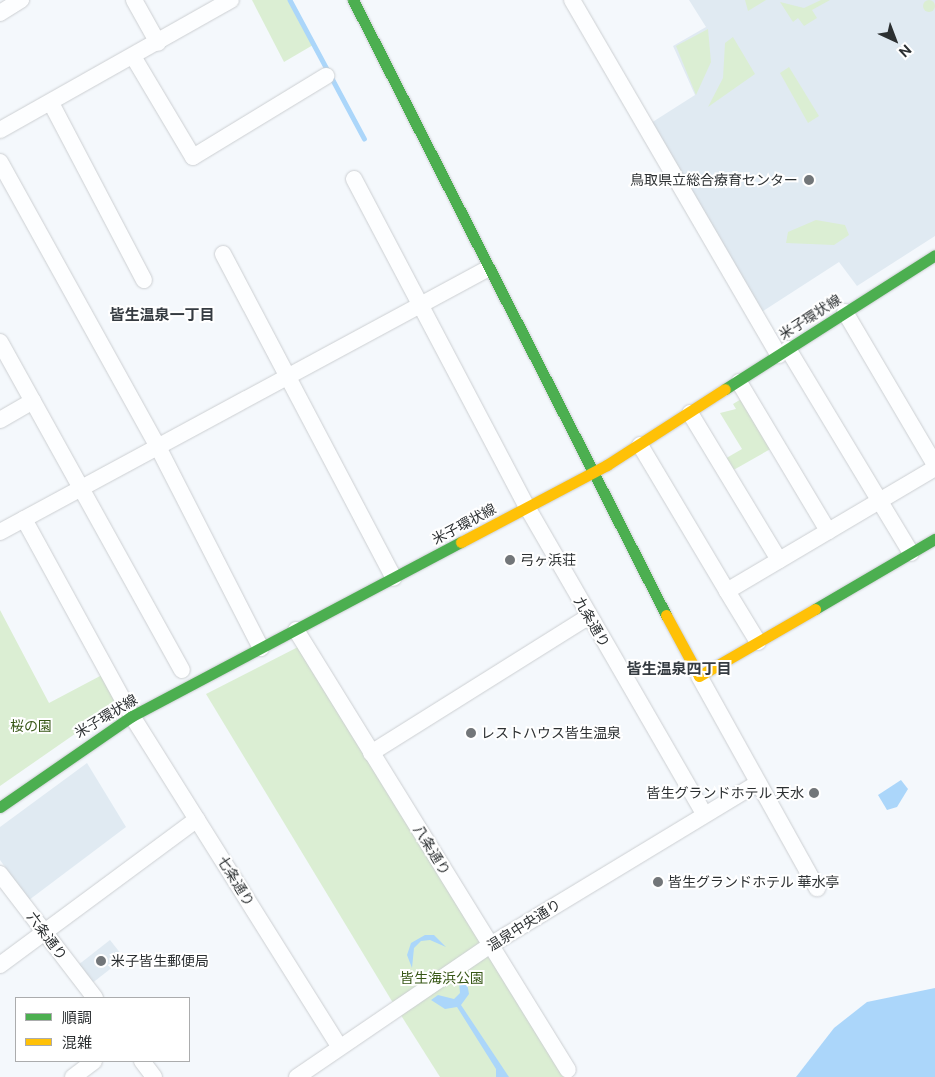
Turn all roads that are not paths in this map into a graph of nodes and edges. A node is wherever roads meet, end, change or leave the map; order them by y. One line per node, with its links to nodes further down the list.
1 (21, 0): 6 (street)
2 (134, 0): 7 (street)
3 (231, 0): 7 (street)
4 (353, 0): 16 (main road)
5 (572, 0): 21 (street)
6 (0, 13)
7 (158, 43): 8 (street)
8 (134, 58): 9 (street); 10 (street)
9 (326, 76)
10 (50, 103): 11 (street); 17 (street)
11 (0, 130)
12 (0, 162): 28 (street)
13 (354, 178): 18 (street, 九条通り)
14 (223, 254): 22 (street)
15 (935, 255): 19 (main road, 米子環状線)
16 (487, 269): 18 (street); 30 (main road)
17 (144, 280)
18 (421, 305): 22 (street); 33 (street, 九条通り)
19 (845, 312): 21 (main road, 米子環状線); 29 (street)
20 (0, 342): 24 (street)
21 (784, 352): 23 (main road, 米子環状線); 32 (street)
22 (287, 376): 28 (street); 40 (street)
23 (738, 382): 25 (main road, 米子環状線); 35 (street)
24 (33, 401): 26 (street); 31 (street)
25 (690, 413): 27 (main road, 米子環状線); 39 (street)
26 (0, 420)
27 (640, 445): 30 (main road, 米子環状線); 41 (street)
28 (158, 447): 31 (street); 45 (street)
29 (935, 466): 32 (street)
30 (592, 474): 33 (main road, 米子環状線); 47 (main road)
31 (81, 487): 34 (street); 46 (street)
32 (879, 502): 35 (street); 38 (street)
33 (527, 507): 40 (main road, 米子環状線); 42 (street, 九条通り)
34 (24, 519): 36 (street); 48 (street, 七条通り)
35 (828, 531): 39 (street)
36 (0, 532)
37 (935, 539): 38 (main road)
38 (911, 554): 44 (main road)
39 (779, 560): 41 (street)
40 (394, 578): 43 (main road, 米子環状線)
41 (726, 591): 44 (street)
42 (589, 616): 49 (street); 52 (street, 九条通り)
43 (296, 630): 45 (main road, 米子環状線); 49 (street, 八条通り)
44 (758, 642): 47 (main road)
45 (261, 648): 48 (main road, 米子環状線)
46 (182, 670)
47 (699, 676): 50 (street)
48 (132, 716): 51 (main road, 米子環状線); 53 (street, 七条通り)
49 (371, 753): 57 (street, 八条通り)
50 (758, 783): 52 (street, 温泉中央通り); 55 (street)
51 (0, 806)
52 (704, 814): 57 (street, 温泉中央通り)
53 (197, 819): 56 (street); 60 (street, 七条通り)
54 (0, 874): 56 (street, 六条通り)
55 (817, 888)
56 (45, 932): 58 (street); 59 (street, 六条通り)
57 (492, 944): 60 (street, 温泉中央通り); 63 (street, 八条通り)
58 (0, 965)
59 (94, 997)
60 (339, 1046): 66 (street, 温泉中央通り)
61 (93, 1062): 64 (street)
62 (143, 1062): 65 (street)
63 (568, 1070)
64 (73, 1077)
65 (154, 1077)
66 (297, 1077)

